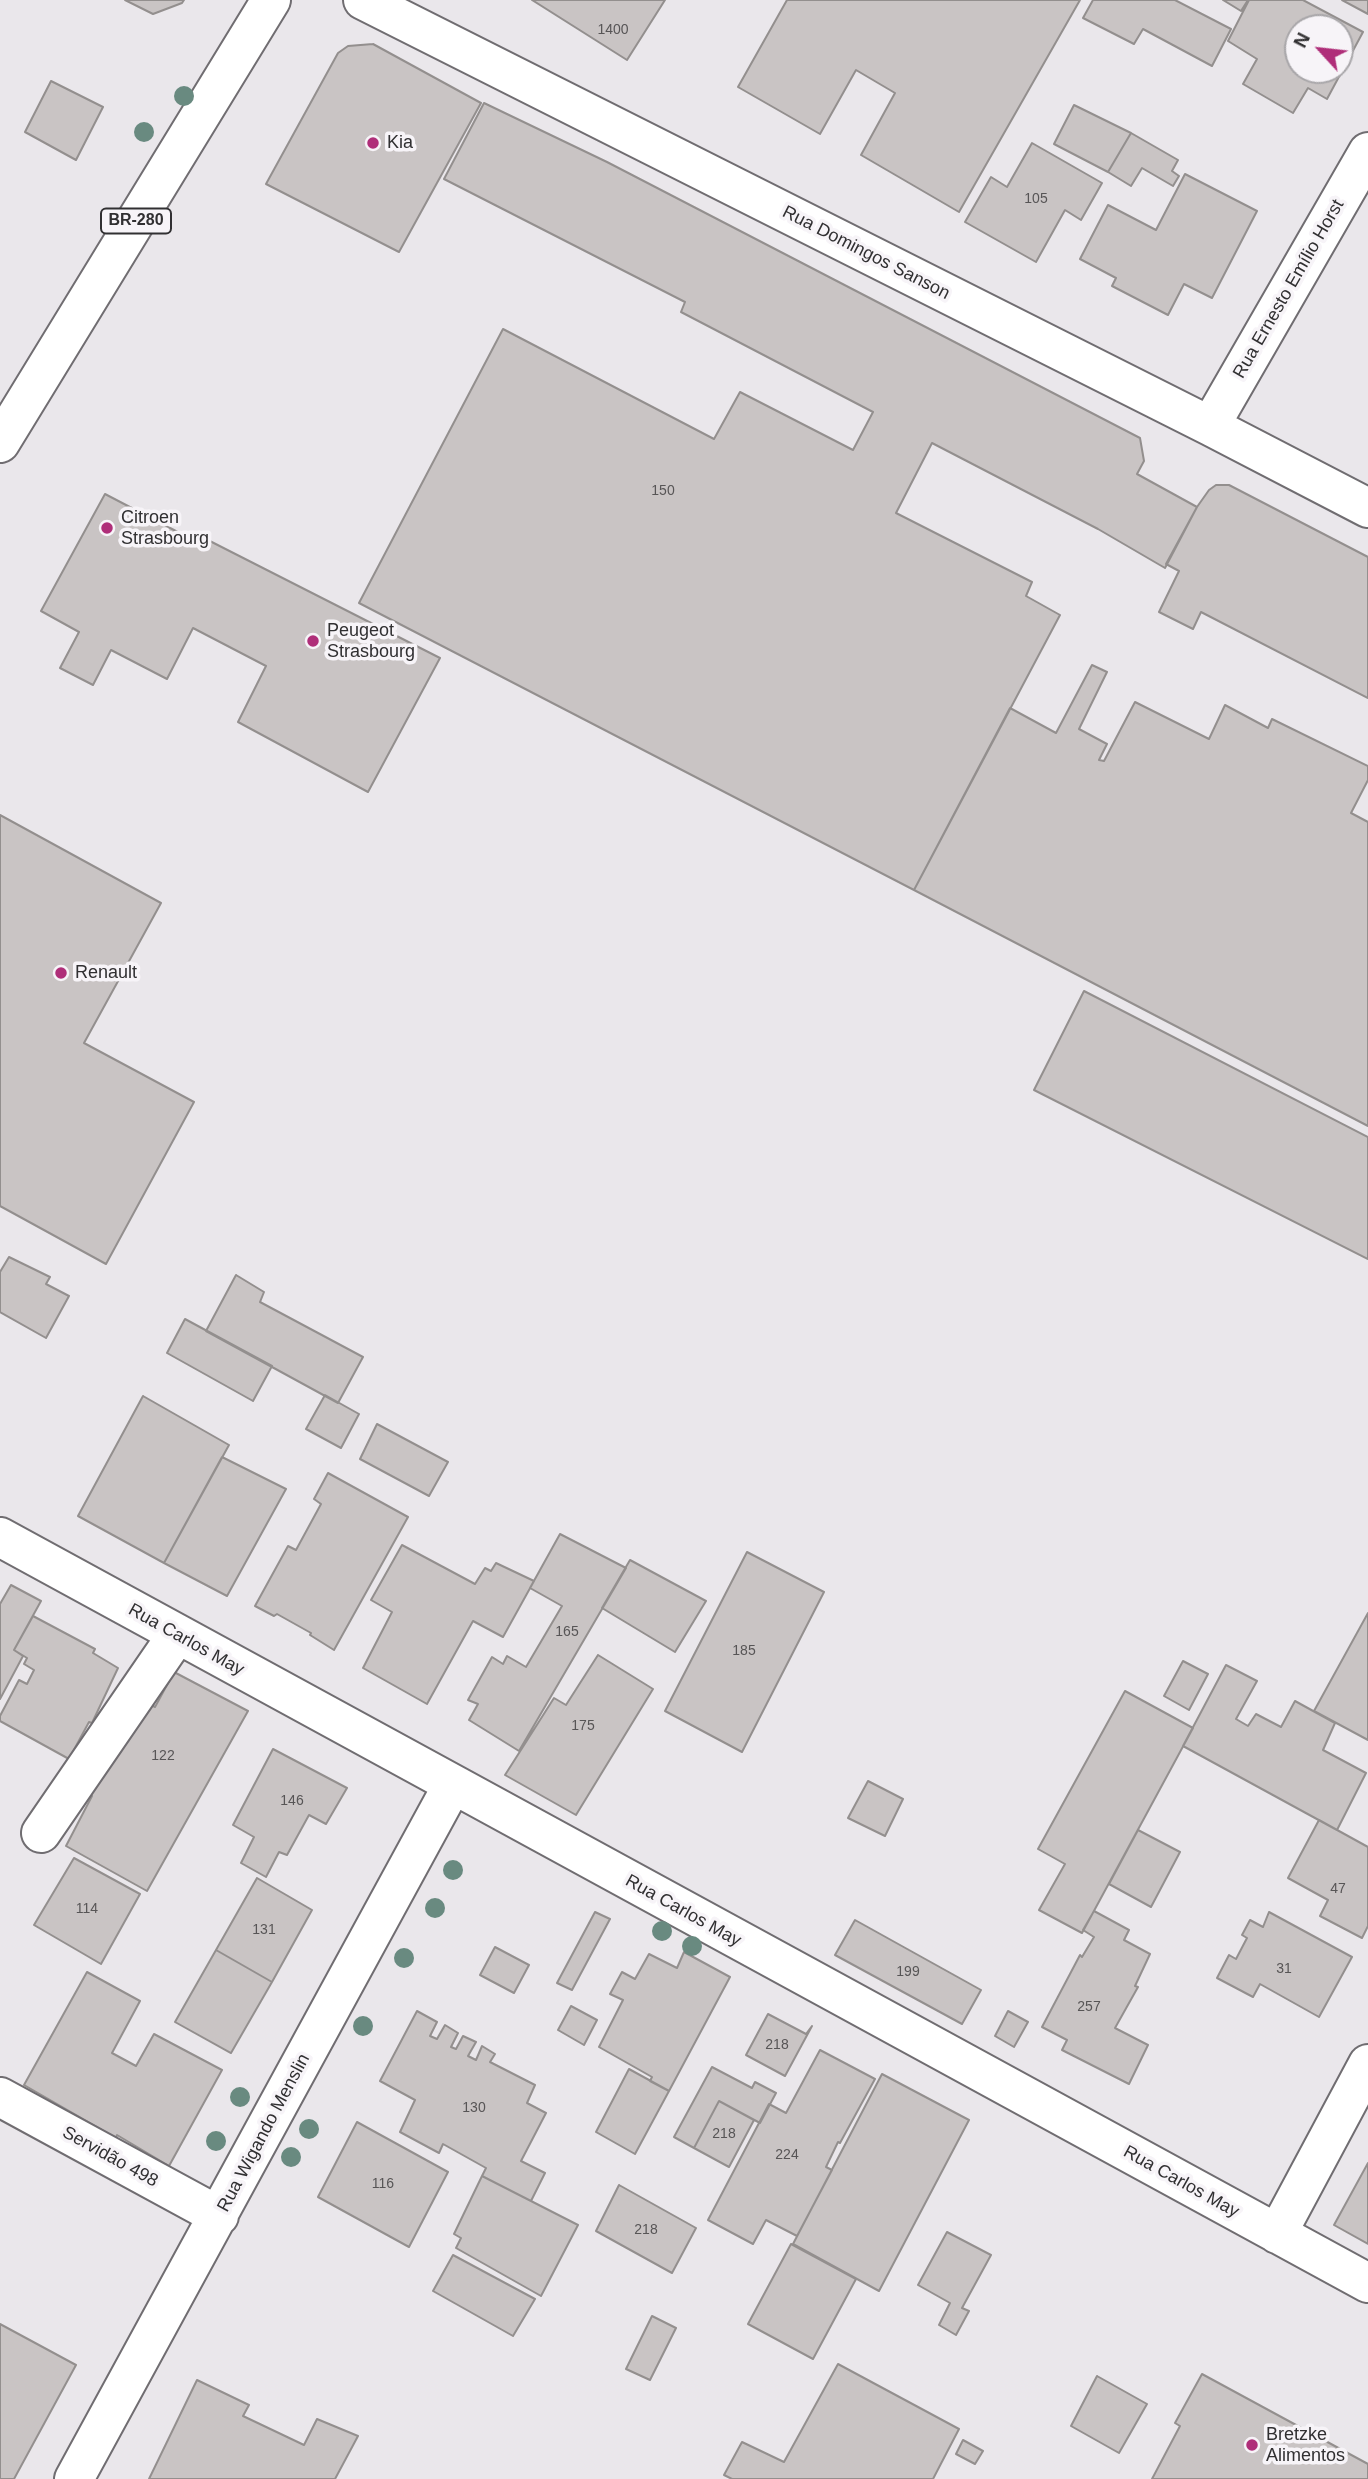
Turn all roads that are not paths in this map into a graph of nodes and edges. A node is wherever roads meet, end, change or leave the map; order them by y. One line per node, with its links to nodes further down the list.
1 (271, 0): 5 (main road, BR-280)
2 (363, 0): 4 (main road, Rua Domingos Sanson)
3 (1368, 152): 4 (main road, Rua Ernesto Emílio Horst)
4 (1210, 426): 6 (main road, Rua Domingos Sanson)
5 (2, 434)
6 (1368, 508)
7 (0, 1537): 8 (main road, Rua Carlos May)
8 (177, 1635): 9 (main road, Rua Carlos May); 10 (main road)
9 (453, 1786): 13 (main road, Rua Wigando Menslin); 14 (main road, Rua Carlos May)
10 (41, 1833)
11 (1368, 2064): 14 (main road)
12 (0, 2097): 13 (main road, Servidão 498)
13 (219, 2216): 16 (main road, Rua Wigando Menslin)
14 (1277, 2234): 15 (main road, Rua Carlos May)
15 (1368, 2283)
16 (74, 2479)

